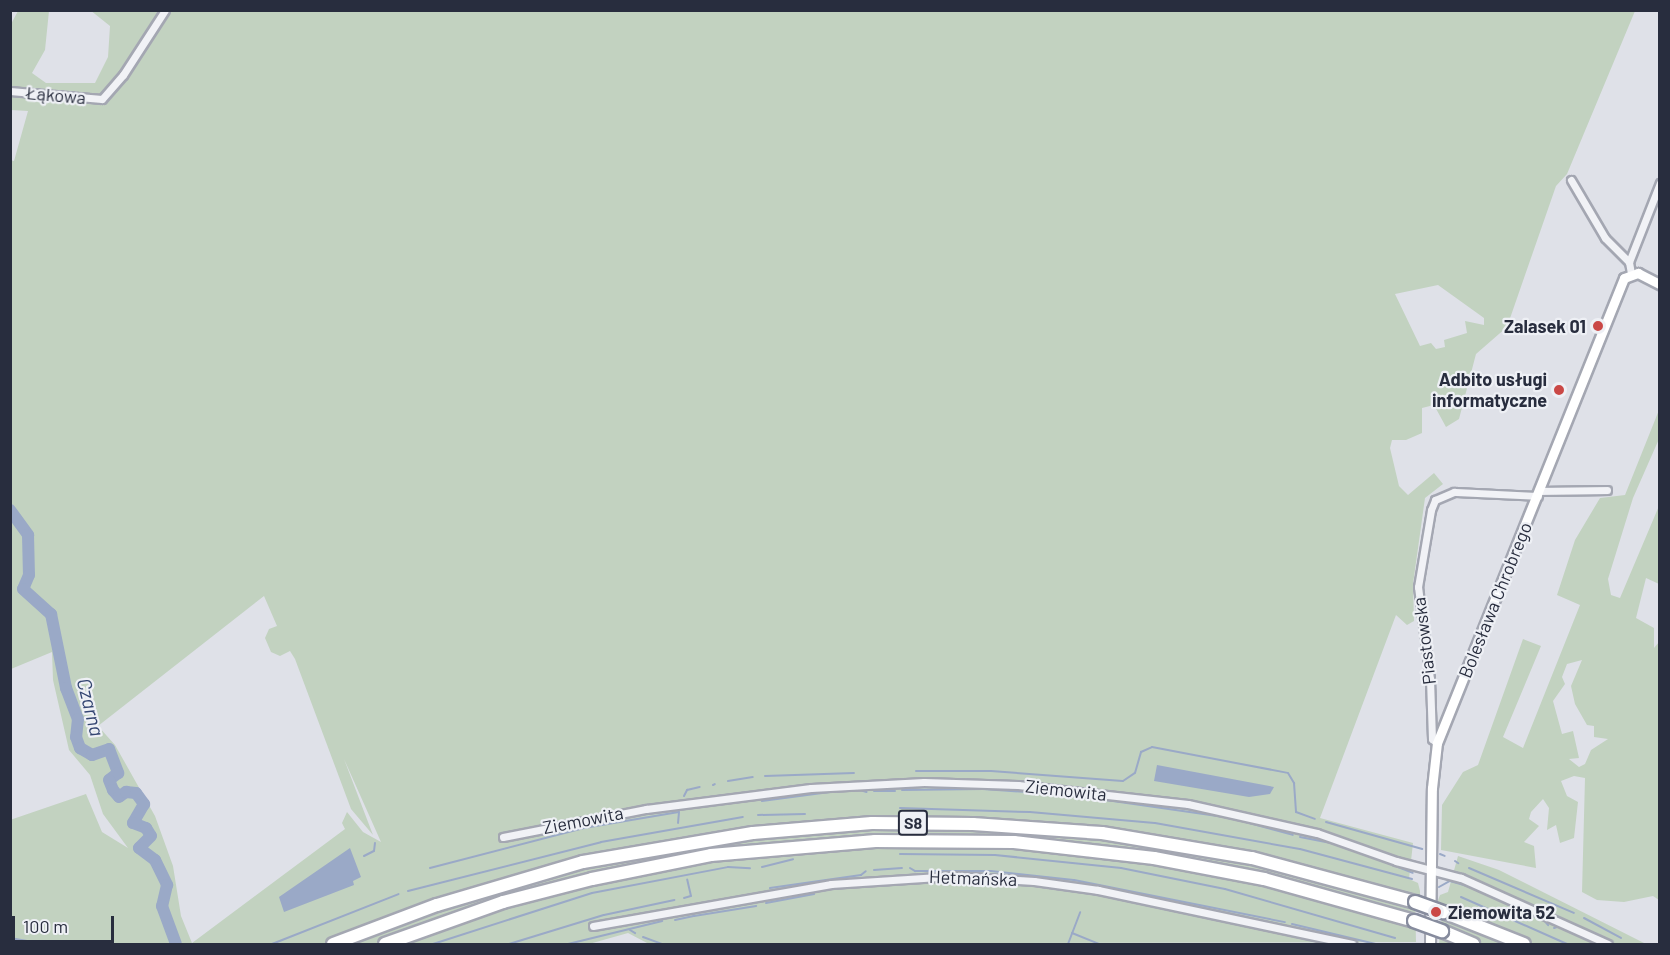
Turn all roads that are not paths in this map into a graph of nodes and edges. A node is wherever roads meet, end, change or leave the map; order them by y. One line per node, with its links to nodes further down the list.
1 (165, 10): 2 (street, Łąkowa)
2 (10, 91)
3 (1571, 180): 5 (street)
4 (1659, 183): 5 (street)
5 (1629, 262): 6 (street)
6 (1631, 273): 7 (street); 9 (street, Bolesława Chrobrego)
7 (1659, 284)
8 (1607, 490): 9 (street)
9 (1539, 493): 10 (street, Bolesława Chrobrego); 10 (street, Piastowska)
10 (1437, 743): 12 (street, Bolesława Chrobrego)
11 (503, 837): 12 (street, Ziemowita)
12 (1431, 869): 17 (street, Bolesława Chrobrego); 20 (street, Ziemowita)
13 (593, 926): 16 (street, Hetmańska)
14 (333, 945): 19 (highway, S8, bridge)
15 (385, 945): 18 (highway, S8, bridge)
16 (1352, 945)
17 (1430, 945)
18 (1473, 945)
19 (1524, 945)
20 (1608, 945)

